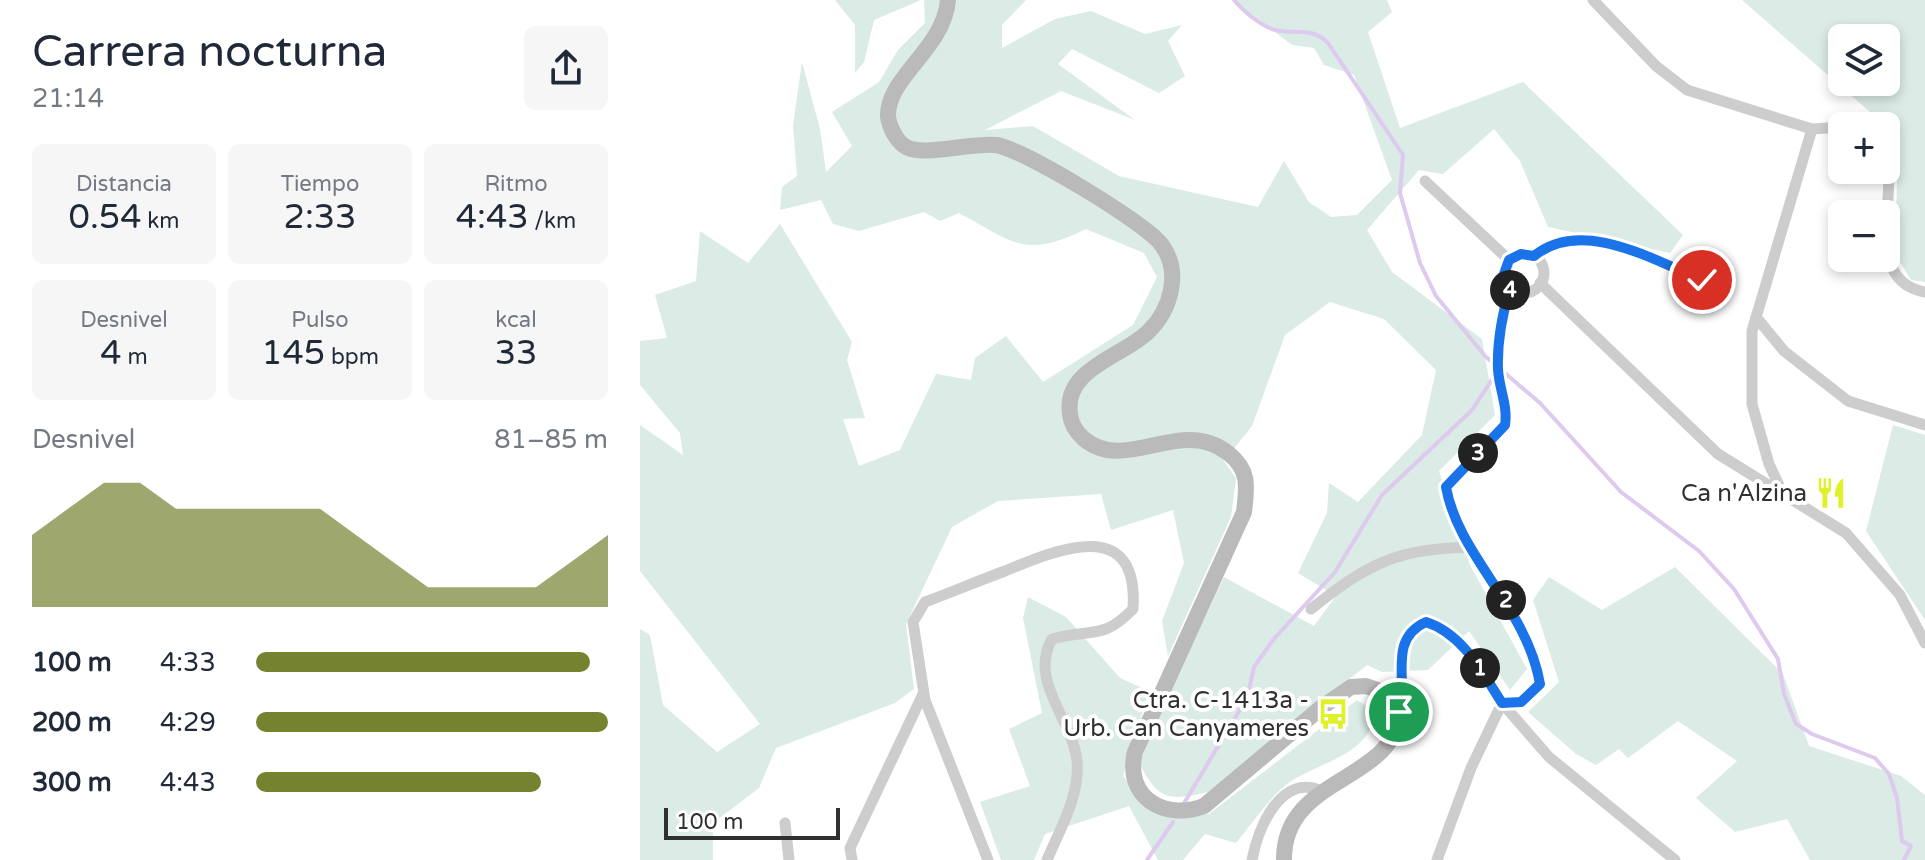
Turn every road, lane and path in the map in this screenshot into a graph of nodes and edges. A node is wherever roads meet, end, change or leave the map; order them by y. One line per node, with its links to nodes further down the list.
1 (948, 0): 20 (main road)
2 (1593, 0): 4 (street)
3 (1828, 128): 4 (street)
4 (1812, 129): 13 (street)
5 (1425, 181): 8 (street)
6 (1887, 184): 12 (street)
7 (1534, 256): 8 (street); 9 (street); 10 (street)
8 (1509, 260): 11 (street)
9 (1702, 280)
10 (1540, 283): 11 (street); 15 (street)
11 (1510, 288): 16 (street)
12 (1925, 292)
13 (1756, 317): 14 (street); 15 (street)
14 (1925, 425)
15 (1783, 494): 18 (street)
16 (1472, 547): 17 (street); 22 (street)
17 (1311, 609)
18 (1925, 643)
19 (1403, 675): 20 (street); 22 (street); 23 (street)
20 (1380, 690): 23 (main road)
21 (924, 694): 28 (street); 29 (street); 30 (street)
22 (1502, 703): 33 (street); 34 (street)
23 (1399, 712): 24 (main road)
24 (1322, 791): 26 (street); 32 (main road)
25 (785, 823): 27 (street)
26 (1252, 859): 31 (street)
27 (789, 860)
28 (852, 860)
29 (988, 860)
30 (1047, 860)
31 (1237, 860)
32 (1284, 860)
33 (1437, 860)
34 (1675, 860)

